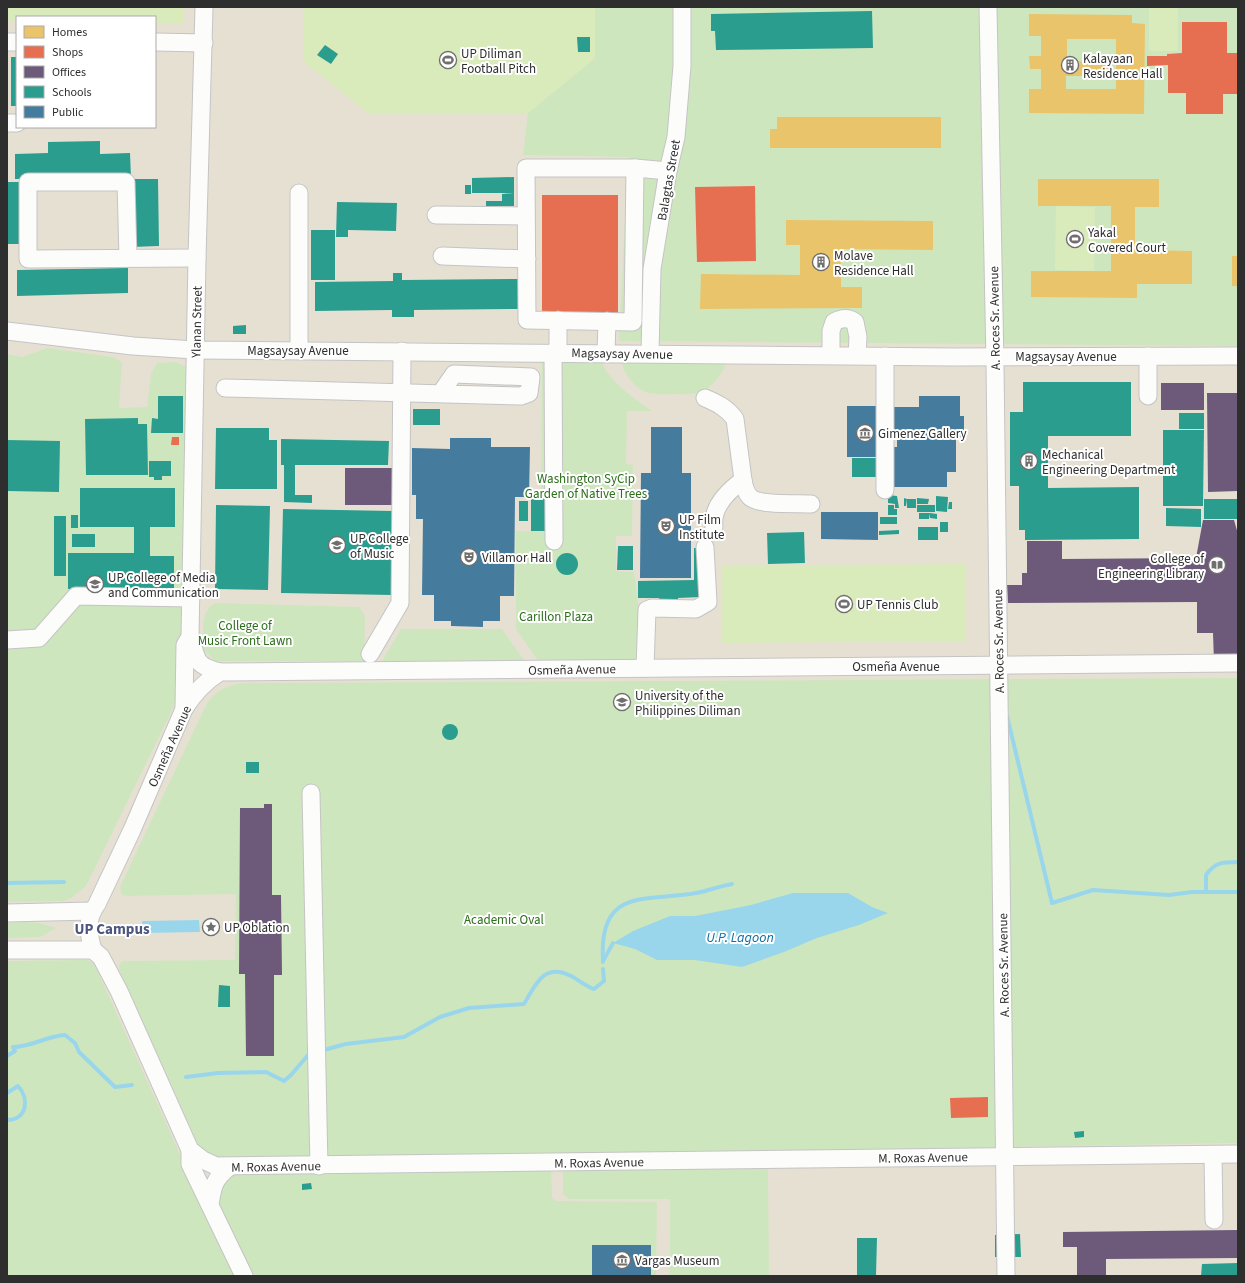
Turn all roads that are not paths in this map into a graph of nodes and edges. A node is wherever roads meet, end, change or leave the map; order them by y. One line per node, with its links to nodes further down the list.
1 (204, 7): 5 (street, Ylanan Street)
2 (682, 7): 7 (street, Balagtas Street)
3 (988, 7): 27 (street, A. Roces Sr. Avenue)
4 (156, 42): 5 (street)
5 (204, 42): 13 (street, Ylanan Street)
6 (635, 168): 7 (street); 10 (street); 16 (street)
7 (668, 171): 23 (street, Balagtas Street)
8 (299, 193): 19 (street)
9 (436, 215): 10 (street)
10 (526, 216): 14 (street)
11 (442, 256): 14 (street)
12 (128, 258): 12 (street); 13 (street)
13 (197, 258): 18 (street, Ylanan Street)
14 (527, 259): 15 (street)
15 (558, 320): 16 (street); 21 (street)
16 (607, 321): 22 (street)
17 (7, 331): 18 (street, Magsaysay Avenue)
18 (195, 350): 19 (street, Magsaysay Avenue); 41 (street, Ylanan Street)
19 (299, 350): 20 (street, Magsaysay Avenue)
20 (402, 350): 21 (street, Magsaysay Avenue); 31 (street)
21 (555, 352): 22 (street, Magsaysay Avenue); 39 (street)
22 (606, 352): 23 (street, Magsaysay Avenue)
23 (650, 353): 24 (street, Magsaysay Avenue)
24 (831, 355): 25 (street, Magsaysay Avenue); 25 (street)
25 (857, 355): 26 (street, Magsaysay Avenue)
26 (885, 356): 27 (street, Magsaysay Avenue); 36 (street)
27 (995, 356): 28 (street, Magsaysay Avenue); 46 (street, A. Roces Sr. Avenue)
28 (1148, 356): 29 (street, Magsaysay Avenue); 33 (street)
29 (1238, 356)
30 (225, 388): 31 (street)
31 (402, 393): 32 (street); 44 (street)
32 (440, 394)
33 (1148, 396)
34 (705, 398): 35 (street)
35 (743, 480): 37 (street); 38 (street)
36 (885, 490)
37 (811, 504)
38 (714, 528)
39 (554, 541)
40 (705, 547): 47 (street)
41 (191, 598): 42 (street, Ylanan Street); 43 (street)
42 (190, 636): 48 (street, Ylanan Street); 49 (street, Ylanan Street)
43 (7, 640)
44 (370, 654)
45 (1238, 663): 46 (street, Osmeña Avenue)
46 (999, 666): 47 (street, Osmeña Avenue); 58 (street, A. Roces Sr. Avenue)
47 (645, 668): 48 (street, Osmeña Avenue)
48 (220, 672): 49 (street, Osmeña Avenue)
49 (184, 709): 51 (street, Osmeña Avenue)
50 (312, 793): 59 (street)
51 (92, 911): 52 (street); 54 (street, Osmeña Avenue)
52 (7, 913)
53 (7, 950): 54 (street)
54 (93, 950): 55 (street, M. Roxas Avenue)
55 (190, 1150): 60 (street, M. Roxas Avenue); 61 (street)
56 (1213, 1154): 57 (street, M. Roxas Avenue); 58 (street, M. Roxas Avenue); 62 (street)
57 (1238, 1154)
58 (1005, 1156): 59 (street, M. Roxas Avenue); 64 (street, A. Roces Sr. Avenue)
59 (319, 1166): 60 (street, M. Roxas Avenue)
60 (229, 1167): 61 (street)
61 (210, 1204): 63 (street)
62 (1214, 1220)
63 (244, 1276)
64 (1006, 1276)

